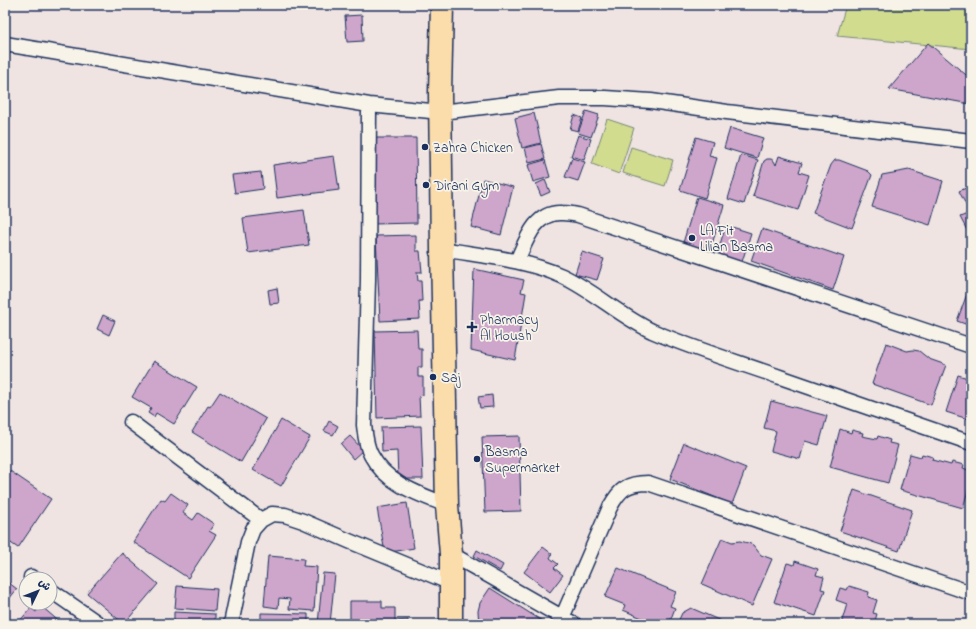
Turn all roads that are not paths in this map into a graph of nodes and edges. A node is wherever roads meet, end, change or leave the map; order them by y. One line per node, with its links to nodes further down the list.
1 (442, 5): 4 (main road)
2 (5, 44): 3 (street)
3 (370, 105): 4 (street); 11 (street)
4 (440, 112): 5 (street); 6 (main road)
5 (971, 141)
6 (442, 250): 7 (street); 11 (main road)
7 (517, 262): 8 (street); 10 (street)
8 (971, 346)
9 (131, 422): 12 (street)
10 (971, 443)
11 (447, 505): 13 (main road)
12 (261, 520): 14 (street); 19 (street)
13 (451, 554): 14 (main road); 17 (street)
14 (451, 583): 20 (main road)
15 (971, 593): 17 (street)
16 (58, 596): 18 (street)
17 (568, 621)
18 (99, 624)
19 (231, 624)
20 (451, 624)

